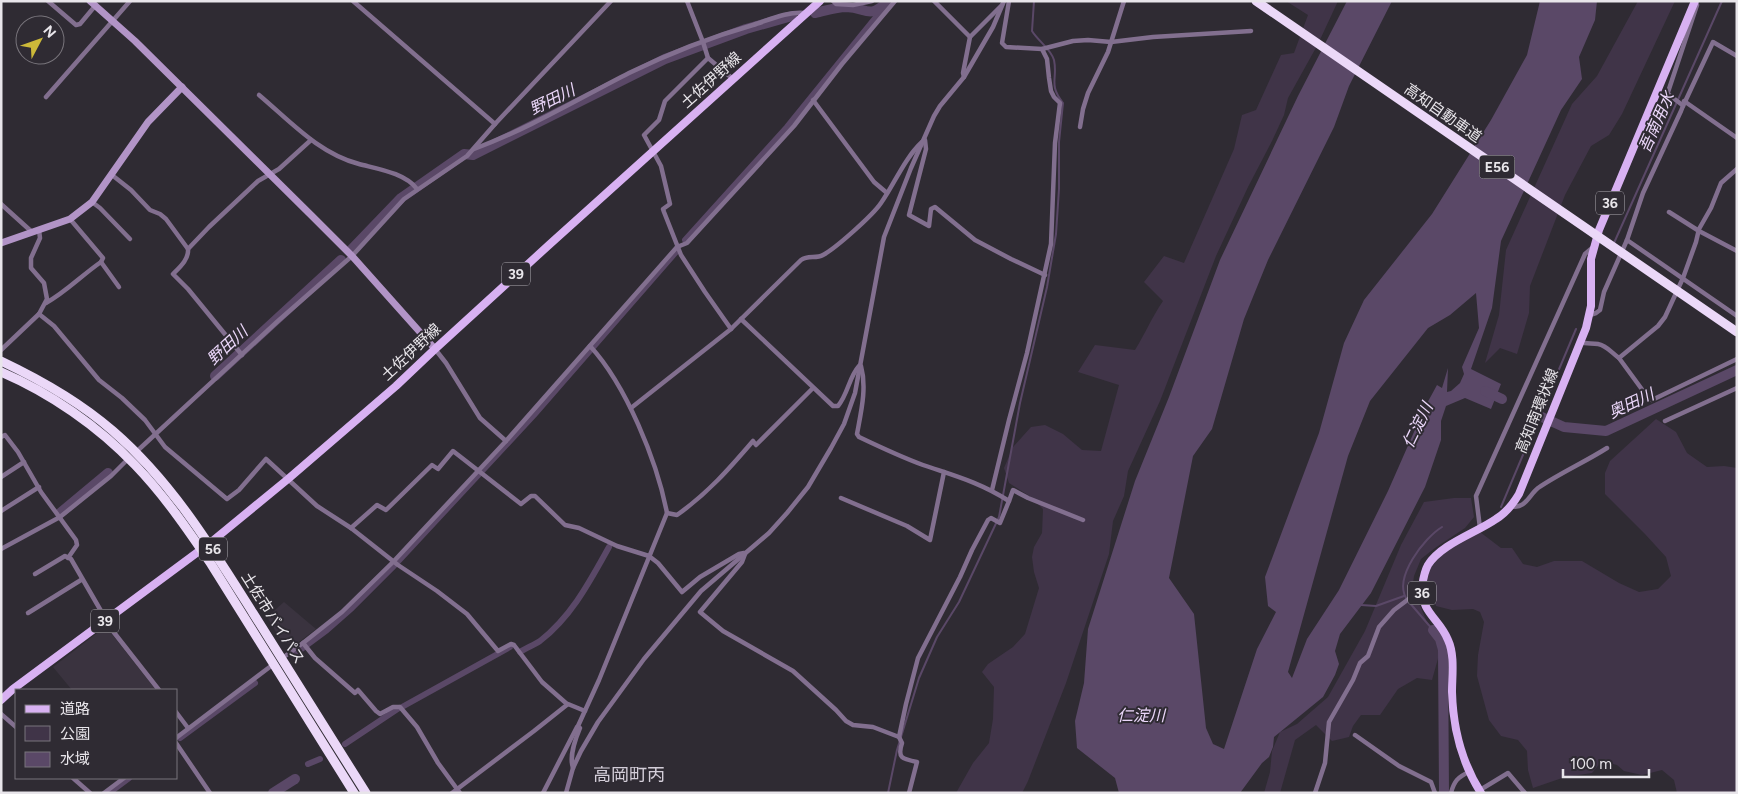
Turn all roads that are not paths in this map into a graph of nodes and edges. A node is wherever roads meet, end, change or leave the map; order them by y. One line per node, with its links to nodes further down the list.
1 (48, 1): 15 (street)
2 (130, 1): 18 (street)
3 (353, 1): 33 (street)
4 (611, 1): 33 (street)
5 (687, 1): 21 (street)
6 (820, 1): 17 (main road, 土佐伊野線 / 39)
7 (833, 1): 8 (street)
8 (872, 1)
9 (895, 1): 31 (street)
10 (934, 1): 20 (street)
11 (1009, 1): 23 (street)
12 (1124, 1): 22 (street)
13 (1256, 1): 69 (highway, 高知自動車道 / E56, bridge)
14 (1697, 1): 32 (street); 54 (main road, 高知南環状線 / 36)
15 (92, 3): 18 (street)
16 (1003, 3): 20 (street); 26 (street)
17 (807, 14): 21 (street); 27 (main road, 土佐伊野線 / 39)
18 (112, 20): 28 (street); 30 (street)
19 (1251, 31): 22 (street)
20 (970, 37): 26 (street)
21 (703, 42): 25 (street); 39 (street)
22 (1110, 42): 23 (street); 34 (street)
23 (1042, 49): 60 (street)
24 (1737, 56): 32 (street)
25 (708, 58): 27 (street); 38 (street)
26 (964, 77): 36 (street)
27 (733, 79): 38 (main road, 土佐伊野線 / 39)
28 (182, 87): 41 (street); 42 (street)
29 (259, 95): 37 (street)
30 (46, 97)
31 (813, 100): 44 (street); 55 (street)
32 (1683, 104): 35 (street); 52 (street)
33 (495, 124): 39 (street)
34 (1080, 127)
35 (1737, 138)
36 (925, 139): 44 (street); 60 (street); 78 (street)
37 (311, 140): 41 (street); 43 (street)
38 (653, 150): 55 (street); 71 (main road, 土佐伊野線 / 39)
39 (470, 153): 43 (street)
40 (1737, 169): 49 (street)
41 (269, 174): 56 (street); 58 (street)
42 (112, 175): 45 (street); 56 (street)
43 (417, 190): 58 (street)
44 (887, 193): 67 (street)
45 (92, 202): 48 (street); 51 (street)
46 (1, 204): 50 (street)
47 (1669, 212): 49 (street)
48 (70, 219): 50 (street); 59 (street)
49 (1699, 230): 57 (street); 61 (street)
50 (36, 231): 53 (street); 63 (street)
51 (130, 239)
52 (1627, 240): 61 (street); 65 (street)
53 (1, 243)
54 (1593, 246): 65 (main road, 高知南環状線 / 36); 105 (street)
55 (677, 247): 68 (street); 72 (street)
56 (188, 249): 74 (street)
57 (1737, 251)
58 (352, 256): 71 (street); 74 (street)
59 (101, 262): 62 (street); 63 (street)
60 (1045, 275): 96 (street)
61 (1683, 278): 66 (street); 75 (street)
62 (119, 287)
63 (45, 304): 64 (street)
64 (39, 314): 73 (street); 84 (street)
65 (1590, 315): 70 (main road, 高知南環状線 / 36)
66 (1737, 316)
67 (741, 319): 68 (street); 80 (street)
68 (731, 328): 82 (street)
69 (1737, 332)
70 (1580, 342): 75 (street); 99 (main road, 高知南環状線 / 36)
71 (434, 349): 86 (street); 94 (main road, 土佐伊野線 / 39)
72 (593, 349): 82 (street); 86 (street)
73 (1, 350)
74 (240, 354): 84 (street)
75 (1619, 358): 76 (street)
76 (1737, 358)
77 (1, 361): 88 (highway, 土佐市バイパス / 56)
78 (860, 365): 80 (street); 92 (street); 109 (street)
79 (1, 372): 89 (highway, 土佐市バイパス / 56)
80 (814, 388): 101 (street)
81 (1737, 388): 83 (street)
82 (631, 408): 101 (street)
83 (1665, 421)
84 (155, 435): 88 (street); 94 (street)
85 (1, 437): 90 (street)
86 (506, 441): 91 (street)
87 (1607, 448): 99 (street)
88 (136, 452): 89 (street); 106 (highway, 土佐市バイパス / 56)
89 (128, 458): 102 (street); 108 (highway, 土佐市バイパス / 56)
90 (24, 462): 93 (street); 95 (street)
91 (480, 471): 104 (street); 110 (street); 112 (street)
92 (944, 472): 96 (street); 97 (street)
93 (1, 477)
94 (288, 479): 104 (street); 106 (main road, 土佐伊野線 / 39)
95 (39, 487): 100 (street); 102 (street)
96 (992, 490): 98 (street)
97 (841, 498)
98 (1008, 500): 103 (street); 131 (street)
99 (1511, 506): 105 (main road, 高知南環状線 / 36)
100 (1, 511)
101 (667, 513): 110 (street)
102 (60, 517): 107 (street); 111 (street)
103 (1083, 520)
104 (351, 528): 112 (street)
105 (1480, 529): 115 (main road, 高知南環状線 / 36)
106 (210, 543): 108 (main road, 土佐伊野線 / 39); 119 (highway, 土佐市バイパス / 56)
107 (1, 549)
108 (201, 550): 117 (main road, 土佐伊野線 / 39); 119 (highway, 土佐市バイパス / 56)
109 (746, 553): 110 (street); 131 (street); 133 (street)
110 (649, 556): 123 (street)
111 (68, 558): 113 (street); 114 (street)
112 (395, 563): 118 (street); 122 (street)
113 (35, 574)
114 (82, 580): 116 (street); 117 (street)
115 (1422, 594): 134 (main road, 36); 148 (street)
116 (28, 613)
117 (106, 620): 120 (street); 121 (main road, 土佐伊野線 / 39)
118 (305, 645): 119 (street); 137 (street)
119 (278, 661): 128 (street); 142 (highway, 土佐市バイパス / 56); 143 (highway, 土佐市バイパス / 56)
120 (158, 689)
121 (1, 700)
122 (568, 704): 123 (street); 137 (street)
123 (585, 711): 127 (street)
124 (1, 714): 126 (street)
125 (178, 715): 128 (street)
126 (15, 726)
127 (578, 726): 133 (street); 145 (street)
128 (188, 728): 130 (street)
129 (1355, 735): 149 (street)
130 (178, 736)
131 (900, 737): 147 (street)
132 (178, 746): 141 (street)
133 (573, 768): 146 (street)
134 (1469, 772): 138 (main road, 36); 150 (street)
135 (74, 779): 139 (street)
136 (123, 779): 140 (street)
137 (459, 791): 144 (street)
138 (1480, 792): 151 (street)
139 (90, 793)
140 (104, 793)
141 (210, 793)
142 (354, 793)
143 (366, 793)
144 (452, 793)
145 (543, 793)
146 (566, 793)
147 (909, 793)
148 (1315, 793)
149 (1435, 793)
150 (1451, 793)
151 (1525, 793)

